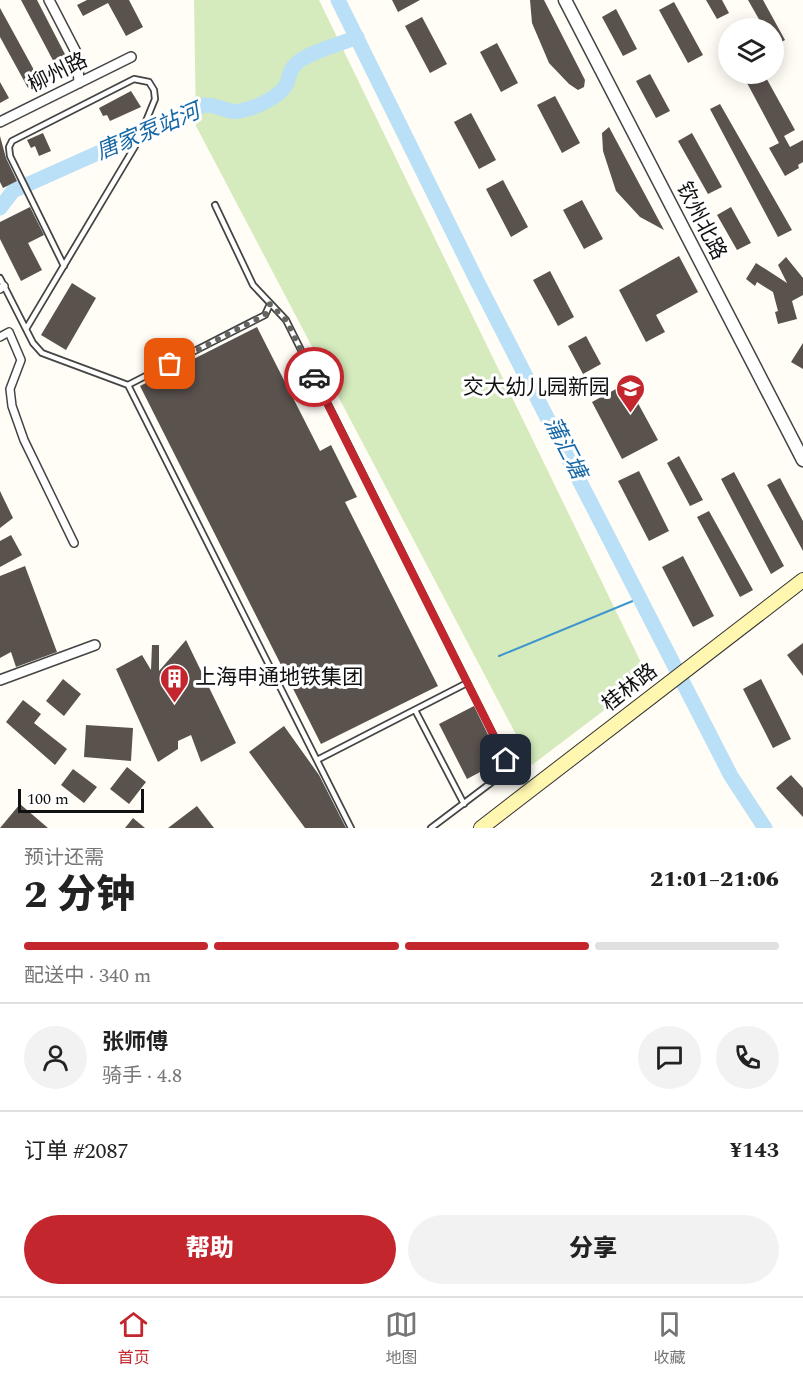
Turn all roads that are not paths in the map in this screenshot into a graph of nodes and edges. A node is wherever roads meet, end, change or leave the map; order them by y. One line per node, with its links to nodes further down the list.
1 (49, 0): 4 (street)
2 (565, 0): 16 (street, 钦州北路)
3 (131, 57): 4 (street, 柳州路)
4 (79, 83): 7 (street, 柳州路)
5 (111, 91): 6 (lane); 9 (lane); 9 (lane)
6 (114, 98)
7 (0, 122)
8 (215, 205): 12 (lane)
9 (64, 266): 13 (lane)
10 (0, 278): 11 (lane)
11 (2, 288): 13 (lane)
12 (270, 304): 15 (lane); 21 (lane)
13 (26, 329): 15 (lane)
14 (0, 337): 17 (street)
15 (128, 385): 23 (lane)
16 (803, 460)
17 (74, 543)
18 (803, 580): 27 (main road, 桂林路)
19 (95, 645): 20 (street)
20 (0, 680)
21 (467, 683): 22 (lane); 24 (lane)
22 (415, 710): 23 (lane); 24 (lane)
23 (317, 760): 25 (lane)
24 (464, 804): 26 (lane)
25 (351, 828)
26 (431, 828)
27 (482, 828)

